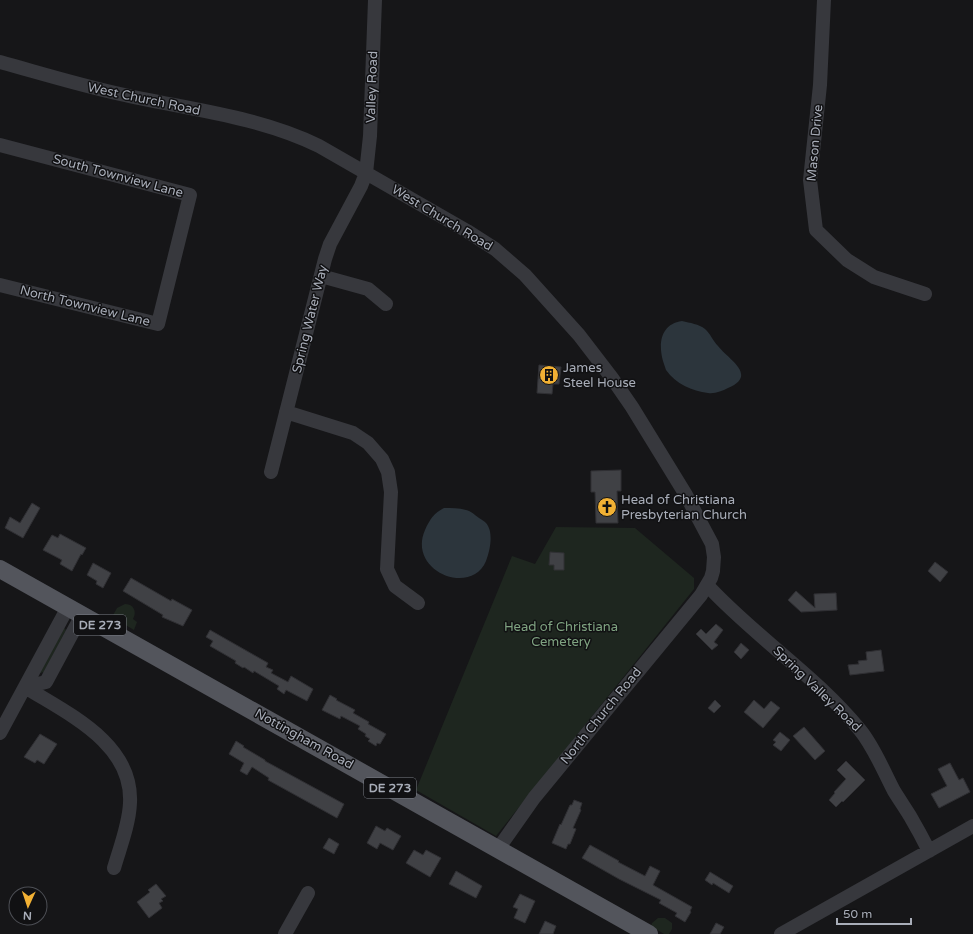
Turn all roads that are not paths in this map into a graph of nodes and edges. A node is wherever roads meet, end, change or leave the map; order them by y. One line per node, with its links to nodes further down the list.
1 (375, 0): 5 (street, Valley Road)
2 (824, 0): 9 (street, Mason Drive)
3 (0, 62): 5 (street, West Church Road)
4 (0, 145): 6 (street, South Townview Lane)
5 (366, 173): 7 (street, Spring Water Way); 14 (street, West Church Road)
6 (172, 265): 8 (street, North Townview Lane)
7 (321, 276): 10 (street); 11 (street, Spring Water Way)
8 (0, 285)
9 (925, 294)
10 (386, 304)
11 (286, 412): 12 (street, Spring Water Way); 15 (street)
12 (271, 472)
13 (0, 569): 16 (main road, Nottingham Road / DE 273)
14 (707, 586): 20 (street, North Church Road); 21 (street, Spring Valley Road)
15 (418, 603)
16 (75, 611): 17 (street); 20 (main road, Nottingham Road / DE 273)
17 (25, 687): 18 (street); 22 (street)
18 (0, 733)
19 (973, 826): 21 (street)
20 (498, 849): 25 (main road, Nottingham Road / DE 273)
21 (929, 851): 26 (street)
22 (114, 868)
23 (308, 893): 24 (street)
24 (285, 934)
25 (649, 934)
26 (781, 934)

